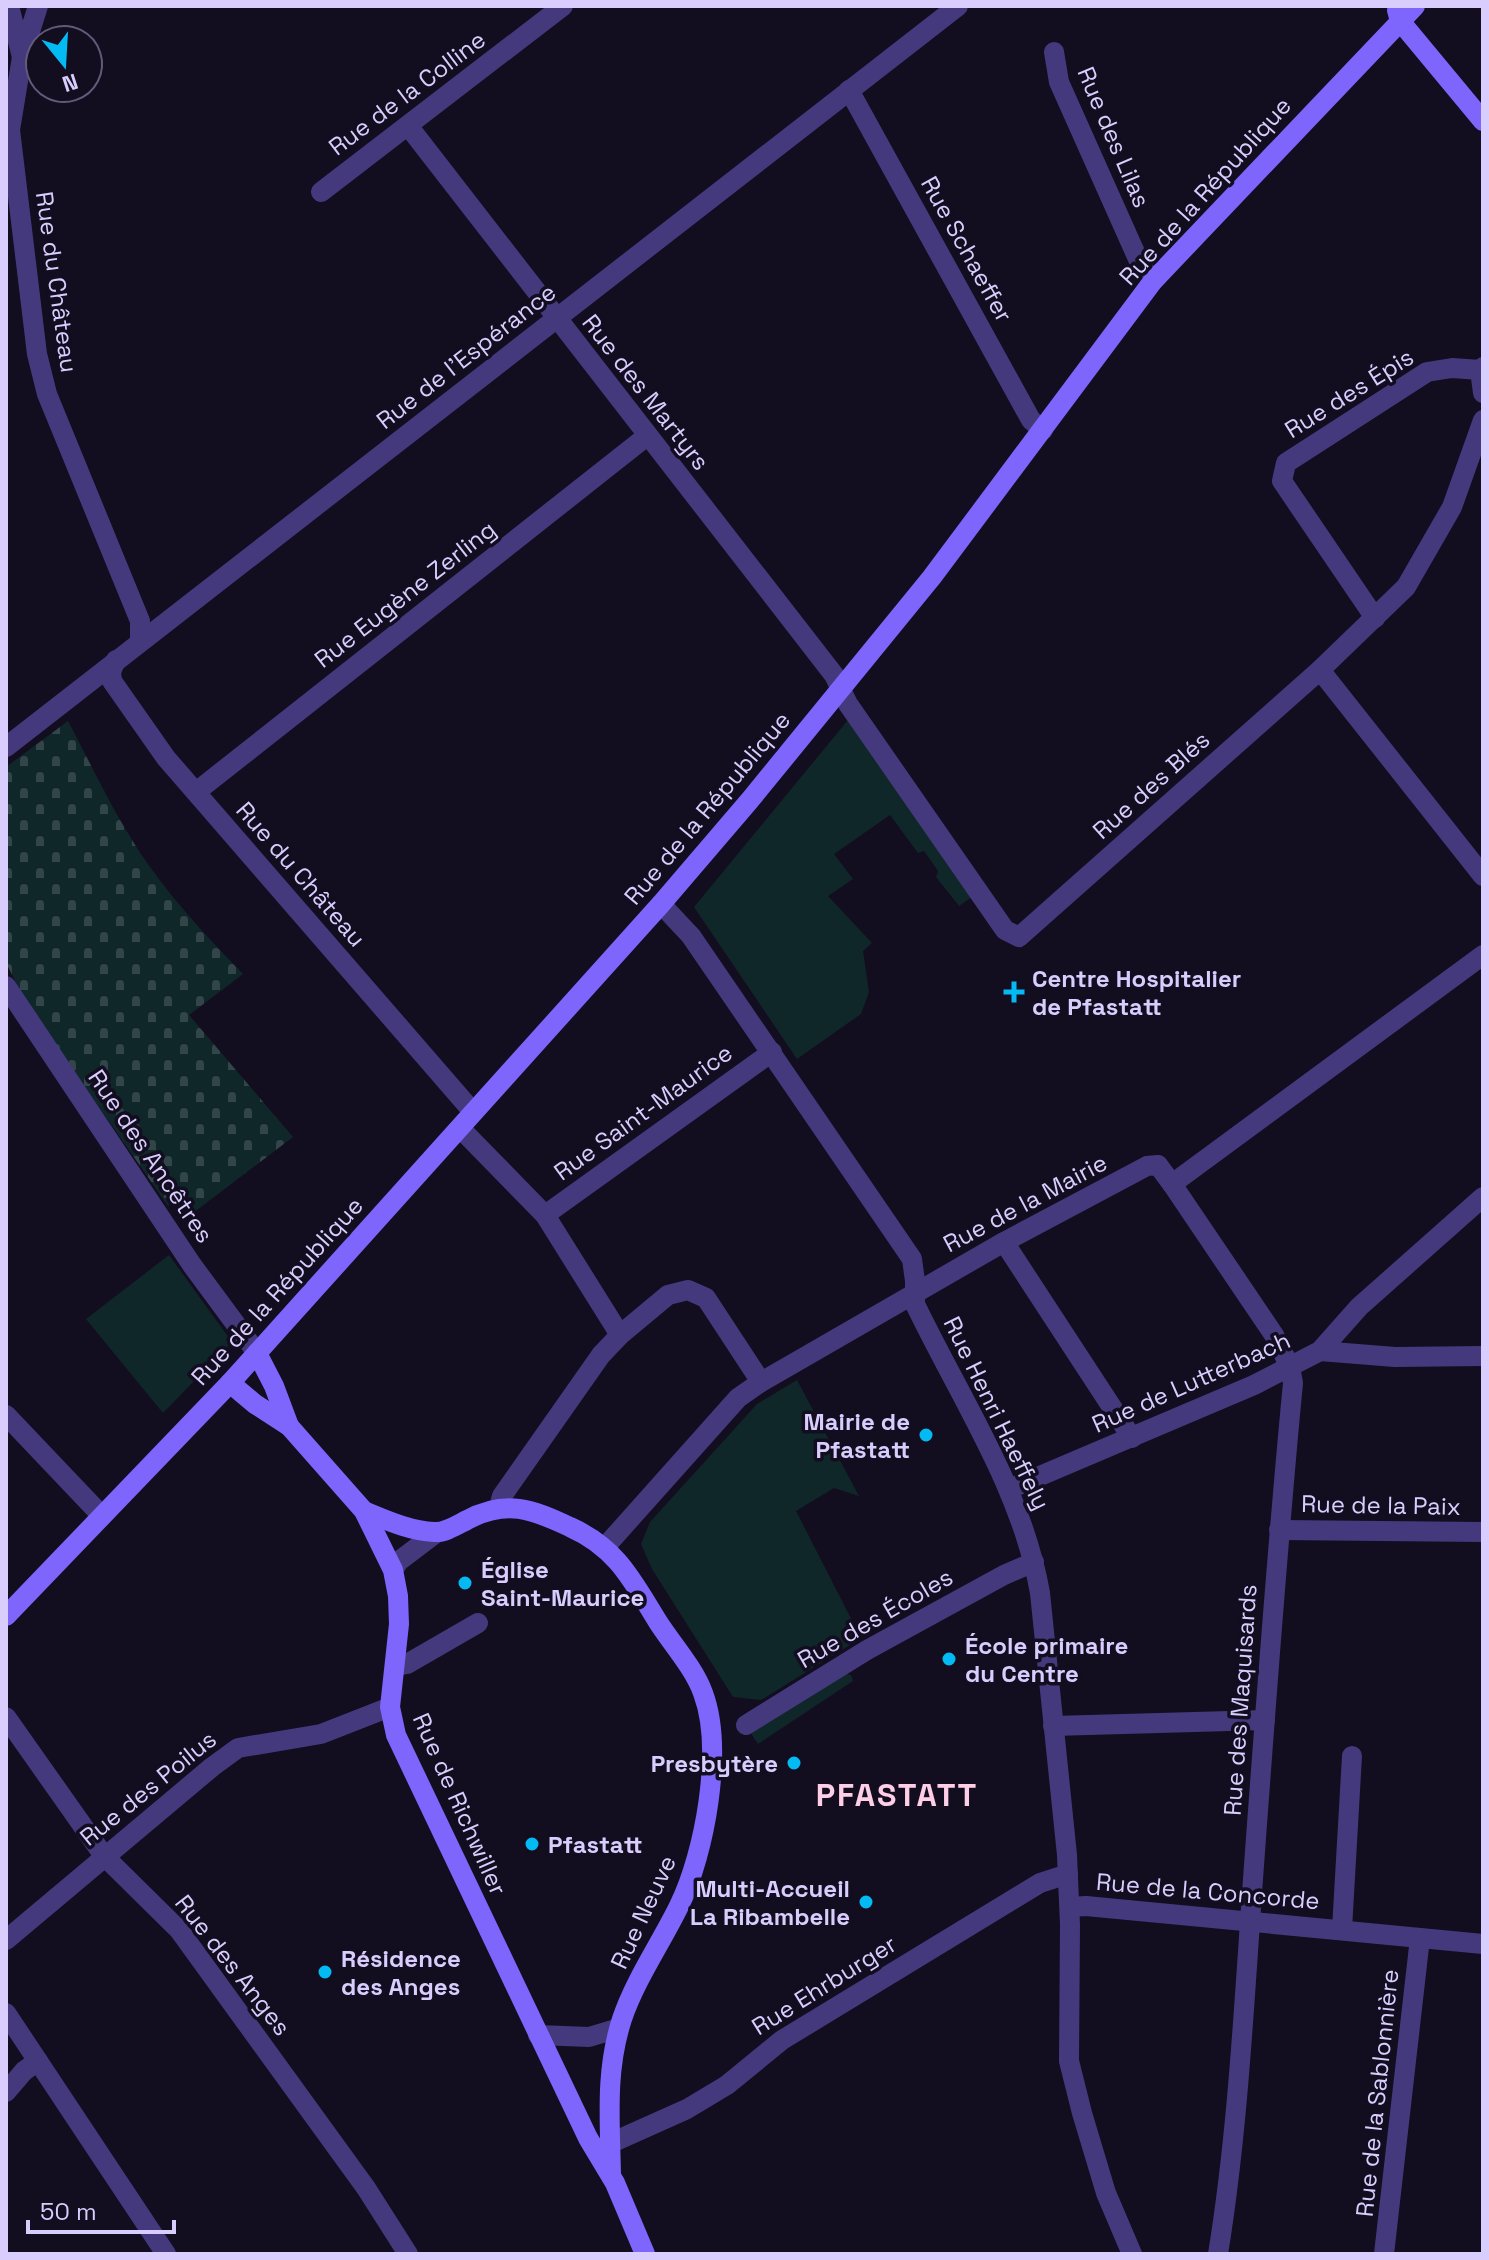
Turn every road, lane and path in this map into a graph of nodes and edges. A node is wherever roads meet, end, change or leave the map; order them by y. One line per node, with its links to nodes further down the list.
1 (9, 6): 8 (street, Rue du Château)
2 (38, 6): 8 (street, Rue du Château)
3 (563, 6): 11 (street, Rue de la Colline)
4 (958, 6): 9 (street, Rue de l'Espérance)
5 (1415, 6): 6 (main road, Rue de la République)
6 (1398, 13): 10 (main road); 14 (main road, Rue de la République)
7 (1054, 52): 14 (street, Rue des Lilas)
8 (22, 57): 12 (street, Rue du Château)
9 (849, 90): 15 (street, Rue de l'Espérance); 19 (street, Rue Schaeffer)
10 (1483, 121)
11 (409, 127): 13 (street, Rue de la Colline); 15 (street, Rue des Martyrs)
12 (8, 130): 22 (street, Rue du Château)
13 (321, 192)
14 (1153, 281): 19 (main road, Rue de la République)
15 (556, 319): 20 (street, Rue des Martyrs); 22 (street, Rue de l'Espérance)
16 (1482, 369): 17 (street); 21 (street, Rue des Épis)
17 (1483, 393)
18 (1483, 420): 21 (street, Rue des Blés)
19 (1043, 430): 25 (main road, Rue de la République)
20 (647, 436): 25 (street, Rue des Martyrs); 27 (street, Rue Eugène Zerling)
21 (1375, 618): 24 (street, Rue des Blés)
22 (140, 642): 23 (street, Rue de l'Espérance)
23 (116, 660): 26 (street, Rue de l'Espérance); 27 (street, Rue du Château)
24 (1320, 670): 25 (street, Rue des Blés); 28 (street)
25 (841, 690): 29 (main road, Rue de la République)
26 (6, 747)
27 (196, 792): 33 (street, Rue du Château)
28 (1483, 876)
29 (661, 904): 32 (street, Rue Henri Haeffely); 33 (main road, Rue de la République)
30 (1483, 955): 34 (street)
31 (6, 986): 41 (street, Rue des Ancêtres)
32 (772, 1052): 36 (street, Rue Saint-Maurice); 38 (street, Rue Henri Haeffely)
33 (466, 1120): 36 (street, Rue du Château); 41 (main road, Rue de la République)
34 (1172, 1184): 37 (street, Rue de la Mairie); 43 (street, Rue des Maquisards)
35 (1483, 1197): 40 (street, Rue de Lutterbach)
36 (545, 1215): 39 (street, Rue du Château)
37 (1004, 1242): 38 (street, Rue de la Mairie); 48 (street)
38 (915, 1293): 44 (street, Rue de la Mairie); 49 (street, Rue Henri Haeffely)
39 (620, 1335): 44 (street); 50 (street)
40 (1320, 1351): 42 (street); 43 (street, Rue de Lutterbach)
41 (257, 1353): 45 (main road, Rue de la République); 47 (main road, Rue de Richwiller)
42 (1483, 1356)
43 (1290, 1367): 48 (street, Rue de Lutterbach); 53 (street, Rue des Maquisards)
44 (761, 1382): 56 (street, Rue de la Mairie)
45 (230, 1383): 47 (main road, Rue de Richwiller); 52 (main road, Rue de la République)
46 (6, 1415): 52 (street)
47 (289, 1426): 51 (main road, Rue de Richwiller)
48 (1132, 1438): 49 (street, Rue de Lutterbach)
49 (1009, 1489): 57 (street, Rue Henri Haeffely)
50 (499, 1507): 55 (main road); 56 (main road, Rue Neuve)
51 (364, 1511): 55 (main road); 58 (main road, Rue de Richwiller)
52 (102, 1516): 59 (main road, Rue de la République)
53 (1279, 1530): 54 (street, Rue de la Paix); 64 (street, Rue des Maquisards)
54 (1483, 1532)
55 (436, 1533): 58 (street)
56 (605, 1547): 77 (main road, Rue Neuve)
57 (1034, 1562): 65 (street, Rue des Écoles); 66 (street, Rue Henri Haeffely)
58 (393, 1570): 61 (main road, Rue de Richwiller)
59 (6, 1616)
60 (478, 1623): 61 (street)
61 (396, 1666): 62 (main road, Rue de Richwiller)
62 (390, 1707): 68 (street, Rue des Poilus); 78 (main road, Rue de Richwiller)
63 (6, 1717): 68 (street, Rue des Anges)
64 (1265, 1720): 66 (street); 71 (street, Rue des Maquisards)
65 (746, 1725)
66 (1053, 1726): 69 (street, Rue Henri Haeffely)
67 (1352, 1756): 72 (street, Rue de la Concorde)
68 (104, 1856): 74 (street, Rue des Poilus); 84 (street, Rue des Anges)
69 (1068, 1874): 70 (street, Rue Henri Haeffely); 81 (street, Rue Ehrburger)
70 (1070, 1907): 71 (street, Rue de la Concorde); 86 (street, Rue Henri Haeffely)
71 (1250, 1921): 72 (street, Rue de la Concorde); 87 (street, Rue des Maquisards)
72 (1342, 1929): 73 (street, Rue de la Concorde)
73 (1420, 1938): 75 (street, Rue de la Concorde); 88 (street, Rue de la Sablonnière)
74 (6, 1940)
75 (1483, 1944)
76 (6, 2013): 79 (street)
77 (619, 2028): 78 (street); 81 (main road, Rue Neuve)
78 (538, 2035): 82 (main road, Rue de Richwiller)
79 (38, 2061): 80 (street); 83 (street)
80 (6, 2092)
81 (611, 2143): 82 (main road, Rue Neuve)
82 (611, 2175): 85 (main road, Rue de Richwiller)
83 (166, 2254)
84 (408, 2254)
85 (645, 2254)
86 (1132, 2254)
87 (1218, 2254)
88 (1384, 2254)

